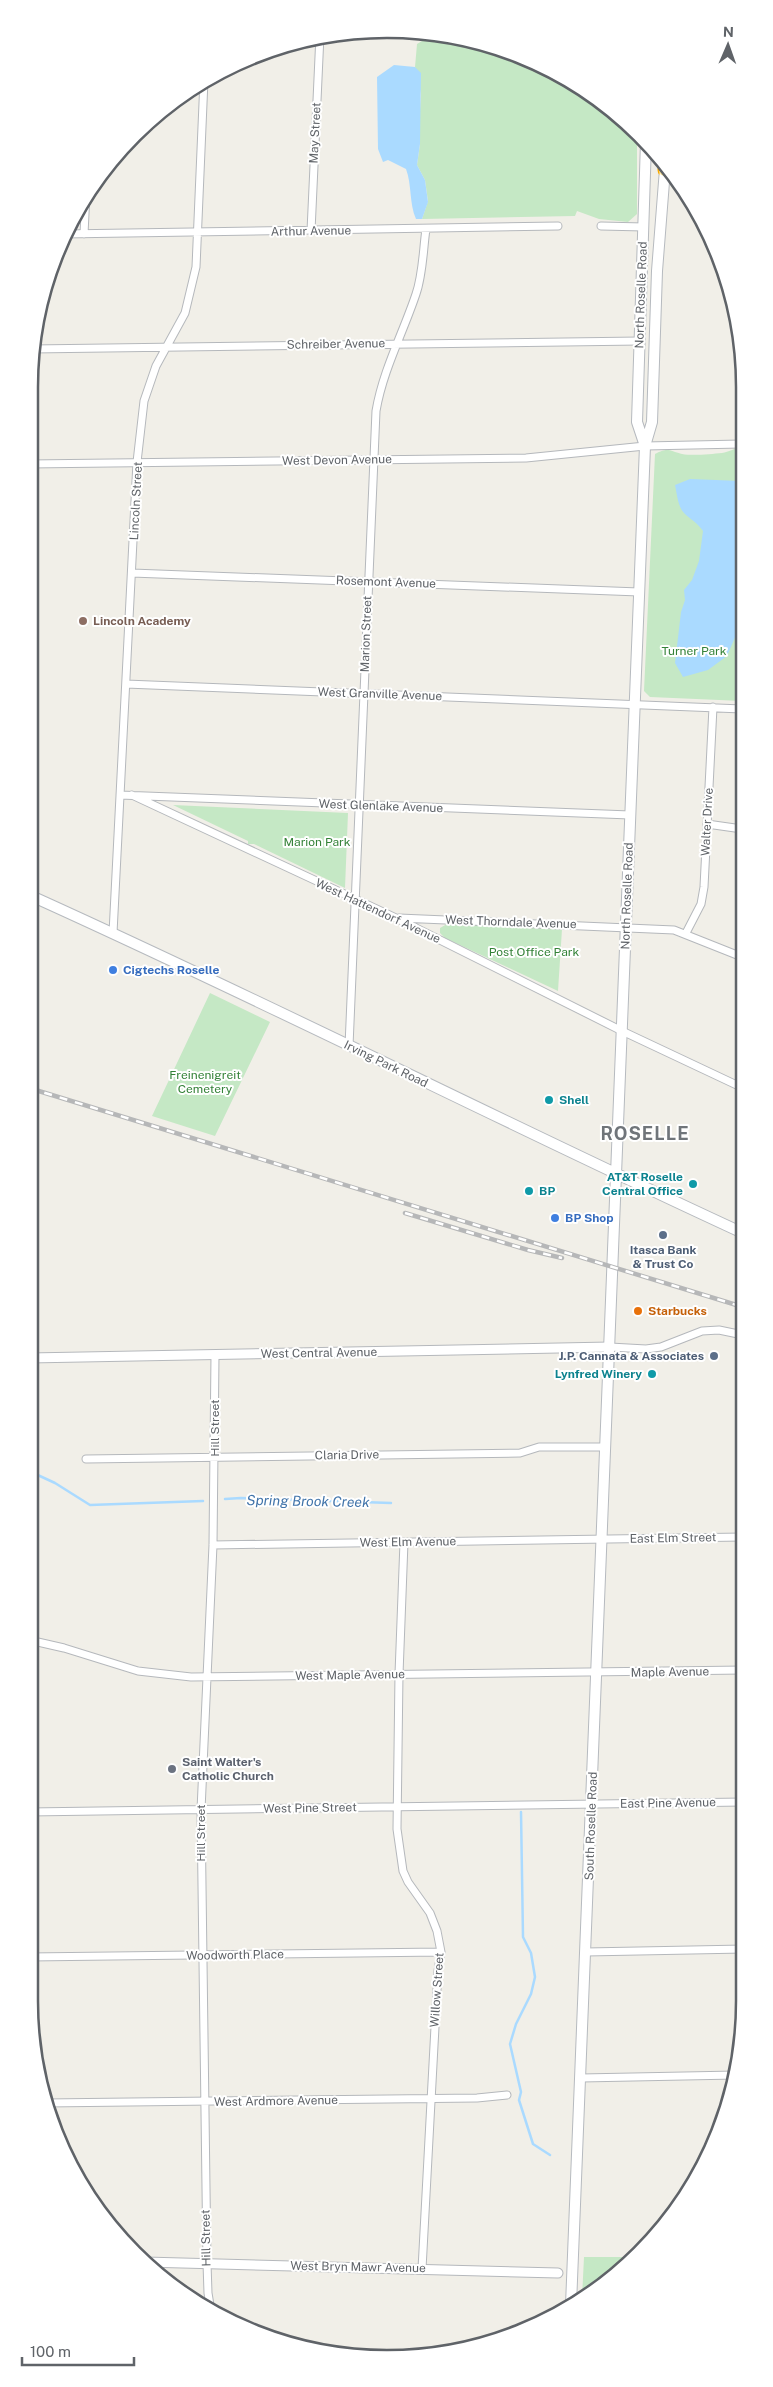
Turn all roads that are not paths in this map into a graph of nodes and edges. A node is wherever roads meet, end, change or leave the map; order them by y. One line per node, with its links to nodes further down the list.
1 (320, 44): 10 (street, May Street)
2 (204, 89): 11 (street, Lincoln Street)
3 (646, 153): 8 (main road, North Roselle Road)
4 (664, 176): 19 (main road, North Roselle Road)
5 (85, 210): 13 (street)
6 (558, 226): 9 (street, Arthur Avenue)
7 (601, 226): 8 (street)
8 (644, 227): 14 (main road, North Roselle Road)
9 (426, 229): 10 (street, Arthur Avenue); 15 (street, Marion Street)
10 (311, 230): 11 (street, Arthur Avenue)
11 (198, 232): 13 (street, Arthur Avenue); 16 (street, Lincoln Street)
12 (72, 234): 13 (street, Arthur Avenue)
13 (84, 234)
14 (640, 341): 15 (street, Schreiber Avenue); 19 (main road, North Roselle Road)
15 (398, 342): 16 (street, Schreiber Avenue); 20 (street, Marion Street)
16 (168, 347): 17 (street, Schreiber Avenue); 21 (street, Lincoln Street)
17 (39, 349)
18 (736, 444): 19 (street, West Devon Avenue)
19 (645, 446): 20 (street, West Devon Avenue); 25 (main road, North Roselle Road)
20 (373, 460): 21 (street, West Devon Avenue); 24 (street, Marion Street)
21 (137, 462): 22 (street, West Devon Avenue); 23 (street, Lincoln Street)
22 (38, 464)
23 (132, 573): 24 (street, Rosemont Avenue); 26 (street, Lincoln Street)
24 (368, 582): 25 (street, Rosemont Avenue); 27 (street, Marion Street)
25 (639, 592): 28 (main road, North Roselle Road)
26 (126, 684): 27 (street, West Granville Avenue); 31 (street, Lincoln Street)
27 (364, 693): 28 (street, West Granville Avenue); 33 (street, Marion Street)
28 (634, 704): 29 (street, West Granville Avenue); 34 (main road, North Roselle Road)
29 (713, 707): 30 (street, West Granville Avenue); 35 (street, Walter Drive)
30 (736, 709)
31 (120, 795): 32 (street, West Glenlake Avenue); 41 (street, Lincoln Street)
32 (132, 796): 33 (street, West Glenlake Avenue); 38 (street, West Hattendorf Avenue)
33 (359, 805): 34 (street, West Glenlake Avenue); 38 (street, Marion Street)
34 (630, 815): 40 (main road, North Roselle Road)
35 (707, 824): 36 (street); 42 (street, Walter Drive)
36 (736, 828)
37 (38, 899): 41 (main road, Irving Park Road)
38 (356, 900): 39 (street, West Hattendorf Avenue); 45 (street, Marion Street)
39 (396, 918): 40 (street, West Thorndale Avenue); 44 (street, West Hattendorf Avenue)
40 (626, 927): 42 (street, West Thorndale Avenue); 44 (main road, North Roselle Road)
41 (113, 933): 45 (main road, Irving Park Road)
42 (686, 933): 43 (street, West Thorndale Avenue)
43 (736, 954)
44 (622, 1031): 46 (street, West Hattendorf Avenue); 47 (main road, North Roselle Road)
45 (349, 1046): 47 (main road, Irving Park Road)
46 (736, 1085)
47 (617, 1174): 48 (main road, Irving Park Road); 50 (main road, North Roselle Road)
48 (736, 1230)
49 (736, 1334): 50 (street)
50 (610, 1347): 51 (street, West Central Avenue); 53 (main road, South Roselle Road)
51 (215, 1355): 52 (street, West Central Avenue); 54 (street, Hill Street)
52 (38, 1358)
53 (606, 1447): 54 (street, Claria Drive); 57 (main road, South Roselle Road)
54 (215, 1457): 55 (street, Claria Drive); 59 (street, Hill Street)
55 (86, 1458)
56 (736, 1537): 57 (street, East Elm Street)
57 (602, 1539): 58 (street, West Elm Avenue); 62 (main road, South Roselle Road)
58 (404, 1542): 59 (street, West Elm Avenue); 63 (street, Willow Street)
59 (213, 1545): 64 (street, Hill Street)
60 (38, 1642): 64 (street, West Maple Avenue)
61 (736, 1670): 62 (street, Maple Avenue)
62 (597, 1673): 63 (street, West Maple Avenue); 66 (main road, South Roselle Road)
63 (399, 1674): 64 (street, West Maple Avenue); 67 (street, Willow Street)
64 (206, 1677): 68 (street, Hill Street)
65 (736, 1802): 66 (street, East Pine Avenue)
66 (592, 1804): 67 (street, West Pine Street); 72 (main road, South Roselle Road)
67 (398, 1807): 68 (street, West Pine Street); 71 (street, Willow Street)
68 (201, 1810): 69 (street, West Pine Street); 73 (street, Hill Street)
69 (38, 1812)
70 (736, 1949): 72 (street)
71 (441, 1952): 73 (street, Woodworth Place); 78 (street, Willow Street)
72 (586, 1952): 76 (main road, South Roselle Road)
73 (201, 1956): 74 (street, Woodworth Place); 79 (street, Hill Street)
74 (38, 1958)
75 (728, 2075): 76 (street)
76 (581, 2078): 85 (main road, South Roselle Road)
77 (507, 2095): 78 (street, West Ardmore Avenue)
78 (431, 2099): 79 (street, West Ardmore Avenue); 83 (street, Willow Street)
79 (204, 2102): 80 (street, West Ardmore Avenue); 82 (street, Hill Street)
80 (53, 2103)
81 (155, 2262): 82 (street, West Bryn Mawr Avenue)
82 (207, 2263): 83 (street, West Bryn Mawr Avenue); 87 (street, Hill Street)
83 (422, 2269): 84 (street, West Bryn Mawr Avenue)
84 (558, 2273): 85 (street, West Bryn Mawr Avenue)
85 (572, 2273): 86 (main road, South Roselle Road)
86 (571, 2297)
87 (210, 2302)

